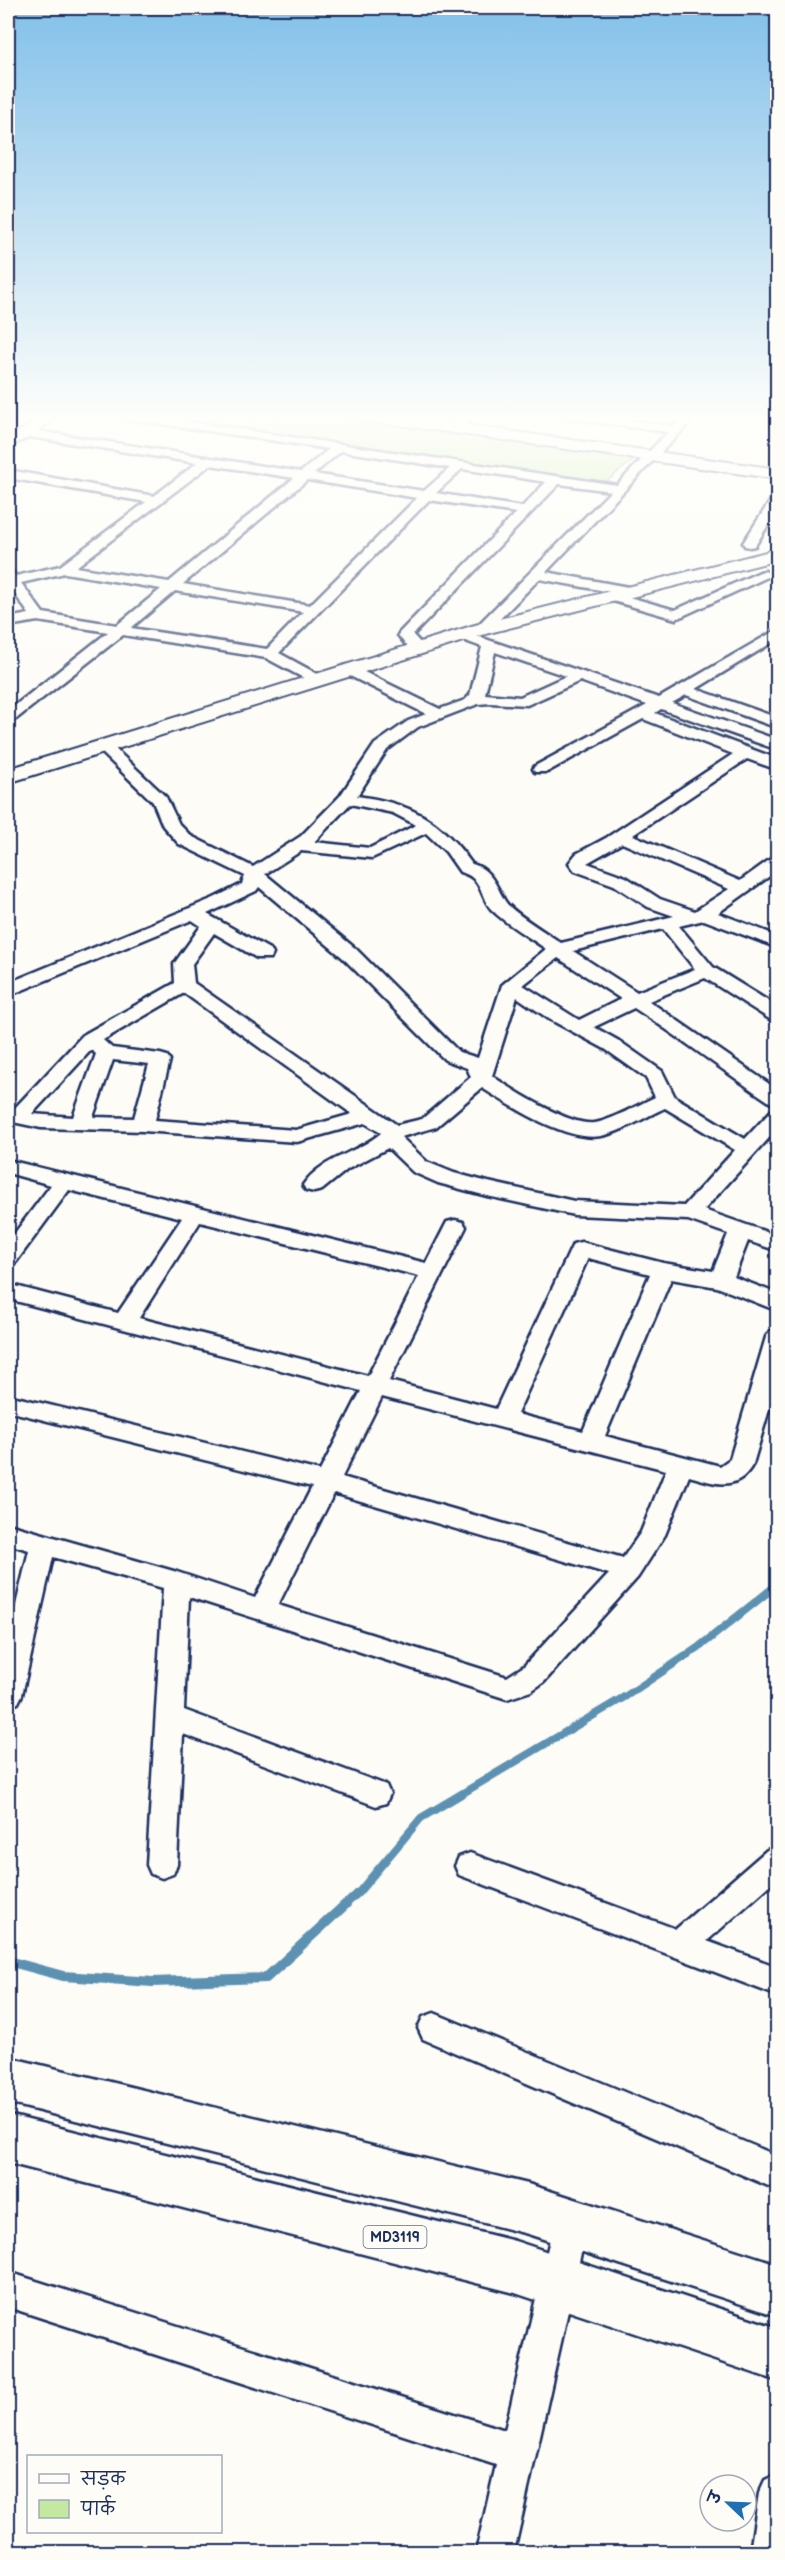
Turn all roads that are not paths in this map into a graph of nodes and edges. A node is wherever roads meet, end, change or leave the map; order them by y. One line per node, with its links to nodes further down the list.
1 (111, 534): 9 (street)
2 (234, 534): 12 (street)
3 (388, 534): 14 (street)
4 (502, 534): 20 (street)
5 (575, 534): 10 (street)
6 (769, 534): 8 (street)
7 (777, 554): 8 (street)
8 (762, 564): 13 (street); 13 (street)
9 (65, 569): 11 (street); 12 (street)
10 (536, 574): 13 (street); 19 (street)
11 (10, 578): 15 (street)
12 (172, 586): 14 (street); 17 (street)
13 (620, 594): 19 (street)
14 (314, 610): 21 (street)
15 (38, 617): 16 (street); 17 (street)
16 (8, 622)
17 (121, 629): 21 (street); 30 (street)
18 (777, 633): 25 (street)
19 (486, 636): 20 (street); 23 (street); 26 (street)
20 (418, 648): 22 (street)
21 (270, 654): 24 (street)
22 (349, 670): 24 (street); 29 (street)
23 (579, 676): 26 (street); 27 (street)
24 (318, 680): 33 (street)
25 (683, 689): 27 (street); 31 (street)
26 (474, 700): 29 (street)
27 (660, 704): 28 (street); 32 (street)
28 (641, 713): 34 (street); 36 (street)
29 (435, 715): 38 (street)
30 (8, 717)
31 (777, 723)
32 (777, 745)
33 (103, 746): 37 (street); 43 (street)
34 (745, 753): 35 (street); 40 (street)
35 (777, 765)
36 (541, 769)
37 (8, 776)
38 (346, 799): 39 (street); 41 (street)
39 (428, 826): 41 (street); 50 (street)
40 (621, 836): 44 (street); 46 (street)
41 (298, 846): 43 (street)
42 (777, 862): 44 (street)
43 (254, 874): 45 (street); 61 (street)
44 (741, 888): 46 (street)
45 (195, 914): 47 (street); 55 (street)
46 (700, 915): 48 (street); 49 (street)
47 (212, 924): 51 (street); 53 (street)
48 (668, 924): 50 (street); 52 (street)
49 (777, 944)
50 (558, 949): 54 (street); 56 (street)
51 (264, 954)
52 (706, 971): 56 (street); 57 (street)
53 (184, 985): 59 (street); 66 (street)
54 (511, 986): 58 (street); 61 (street)
55 (8, 990)
56 (644, 997): 58 (street); 62 (street)
57 (777, 1016)
58 (579, 1027): 63 (street)
59 (90, 1039): 60 (street); 65 (street)
60 (106, 1053): 67 (street); 68 (street)
61 (481, 1078): 63 (street); 69 (street)
62 (777, 1099)
63 (666, 1100): 70 (street)
64 (777, 1115): 70 (street)
65 (13, 1116): 67 (street)
66 (368, 1116): 68 (street); 69 (street)
67 (81, 1123): 68 (street)
68 (143, 1125)
69 (392, 1135): 73 (street); 74 (street)
70 (748, 1149): 74 (street)
71 (8, 1166): 72 (street)
72 (64, 1182): 75 (street); 79 (street)
73 (314, 1185)
74 (690, 1213): 77 (street)
75 (195, 1214): 81 (street); 85 (street)
76 (455, 1227): 81 (street)
77 (741, 1230): 78 (street); 82 (street)
78 (777, 1244)
79 (8, 1257)
80 (663, 1270): 82 (street); 89 (street); 90 (street)
81 (432, 1272): 87 (street)
82 (721, 1280): 84 (street)
83 (8, 1292): 85 (street)
84 (777, 1303)
85 (124, 1322): 87 (street)
86 (775, 1352): 91 (street)
87 (375, 1386): 89 (street); 92 (street)
88 (8, 1403): 92 (street)
89 (503, 1419): 90 (street)
90 (591, 1441): 91 (street)
91 (681, 1464): 95 (street)
92 (327, 1482): 95 (street); 97 (street)
93 (8, 1534): 94 (street)
94 (43, 1545): 96 (street); 98 (street)
95 (629, 1570): 97 (street)
96 (177, 1582): 97 (street); 99 (street)
97 (262, 1611)
98 (9, 1682)
99 (170, 1717): 100 (street); 102 (street)
100 (376, 1794)
101 (777, 1859): 104 (street)
102 (162, 1865)
103 (471, 1866): 104 (street)
104 (679, 1946): 105 (street)
105 (777, 1982)
106 (434, 2028): 109 (street)
107 (8, 2080): 110 (main road)
108 (8, 2139): 111 (main road, MD3119)
109 (777, 2173)
110 (571, 2222): 111 (street); 113 (main road)
111 (556, 2282): 114 (main road, MD3119); 115 (street)
112 (8, 2290): 115 (street)
113 (777, 2290)
114 (777, 2355)
115 (518, 2453): 117 (street)
116 (777, 2493): 118 (street)
117 (495, 2553)
118 (769, 2553)

